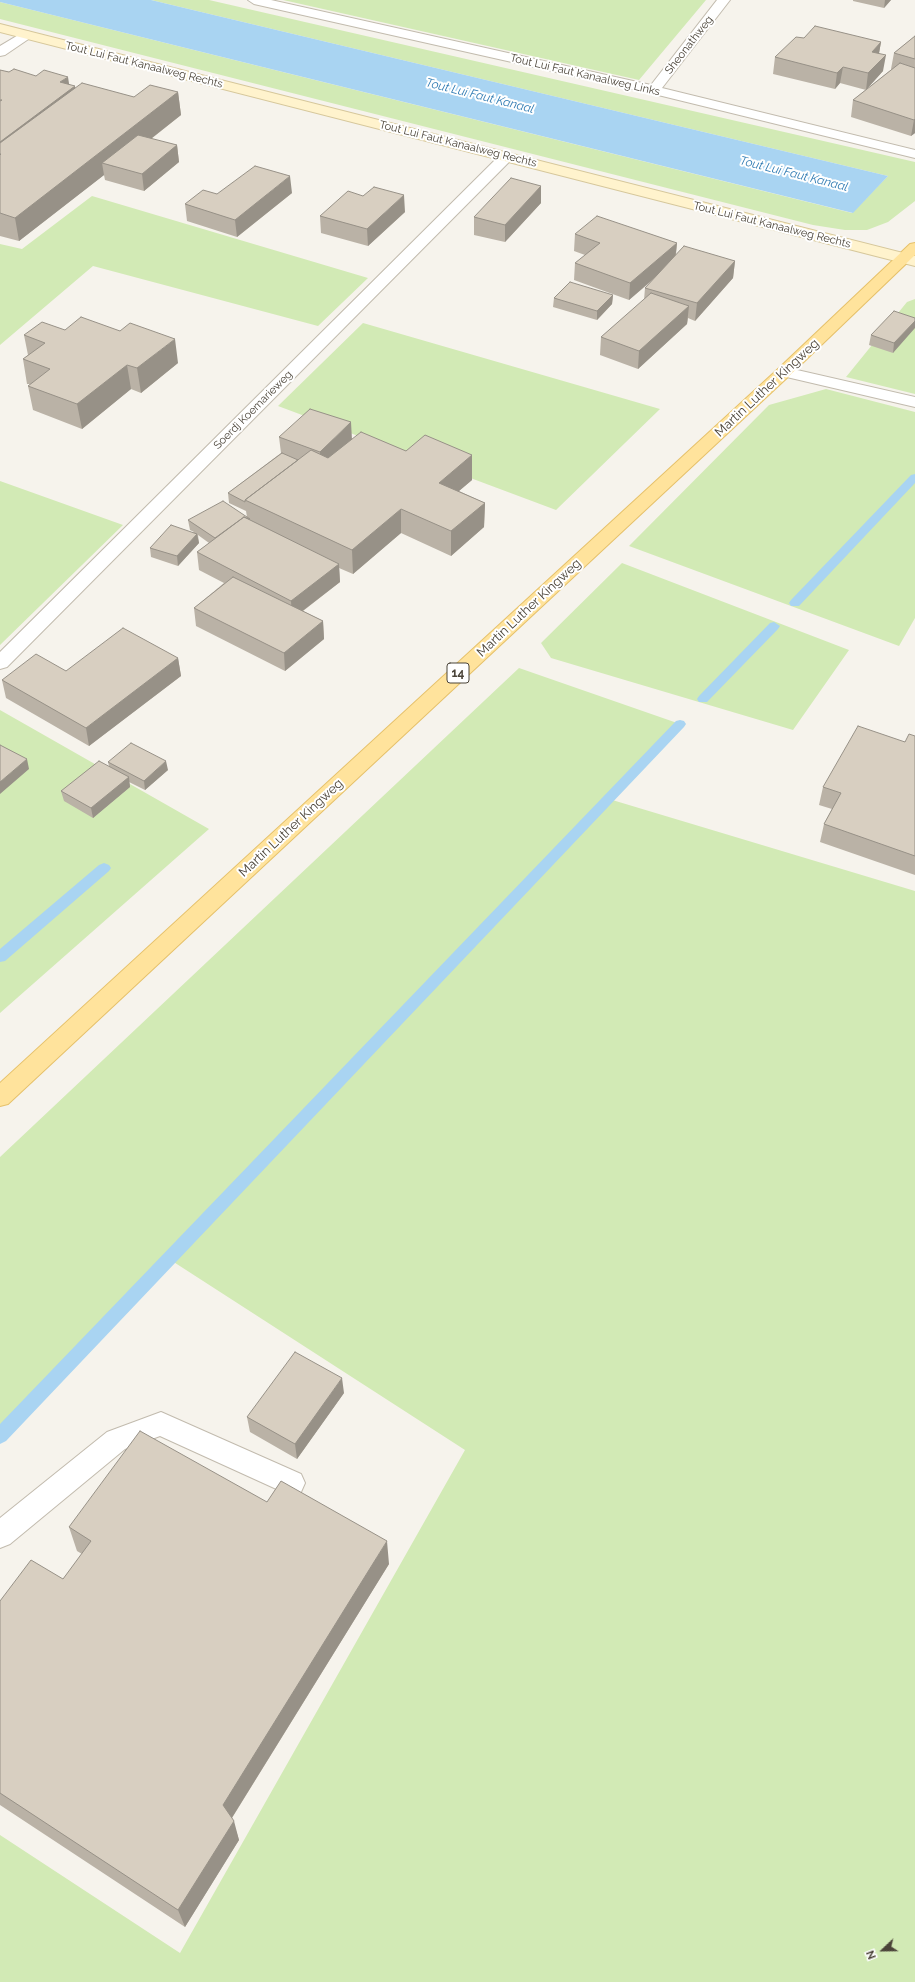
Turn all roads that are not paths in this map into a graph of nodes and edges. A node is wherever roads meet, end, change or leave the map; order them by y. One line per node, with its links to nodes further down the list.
1 (254, 0): 6 (street, Tout Lui Faut Kanaalweg Links)
2 (724, 0): 6 (street, Sheonathweg)
3 (0, 28): 4 (street, Tout Lui Faut Kanaalweg Rechts)
4 (25, 35): 5 (street); 8 (street, Tout Lui Faut Kanaalweg Rechts)
5 (0, 52)
6 (654, 90): 7 (street, Tout Lui Faut Kanaalweg Links)
7 (915, 154)
8 (506, 157): 9 (street, Tout Lui Faut Kanaalweg Rechts); 12 (street, Soerdj Koemarieweg)
9 (911, 256): 10 (main road, Martin Luther Kingweg / 14)
10 (784, 372): 11 (street); 13 (main road, Martin Luther Kingweg / 14)
11 (915, 402)
12 (0, 663)
13 (0, 1097)
14 (292, 1483): 15 (street)
15 (0, 1535)

